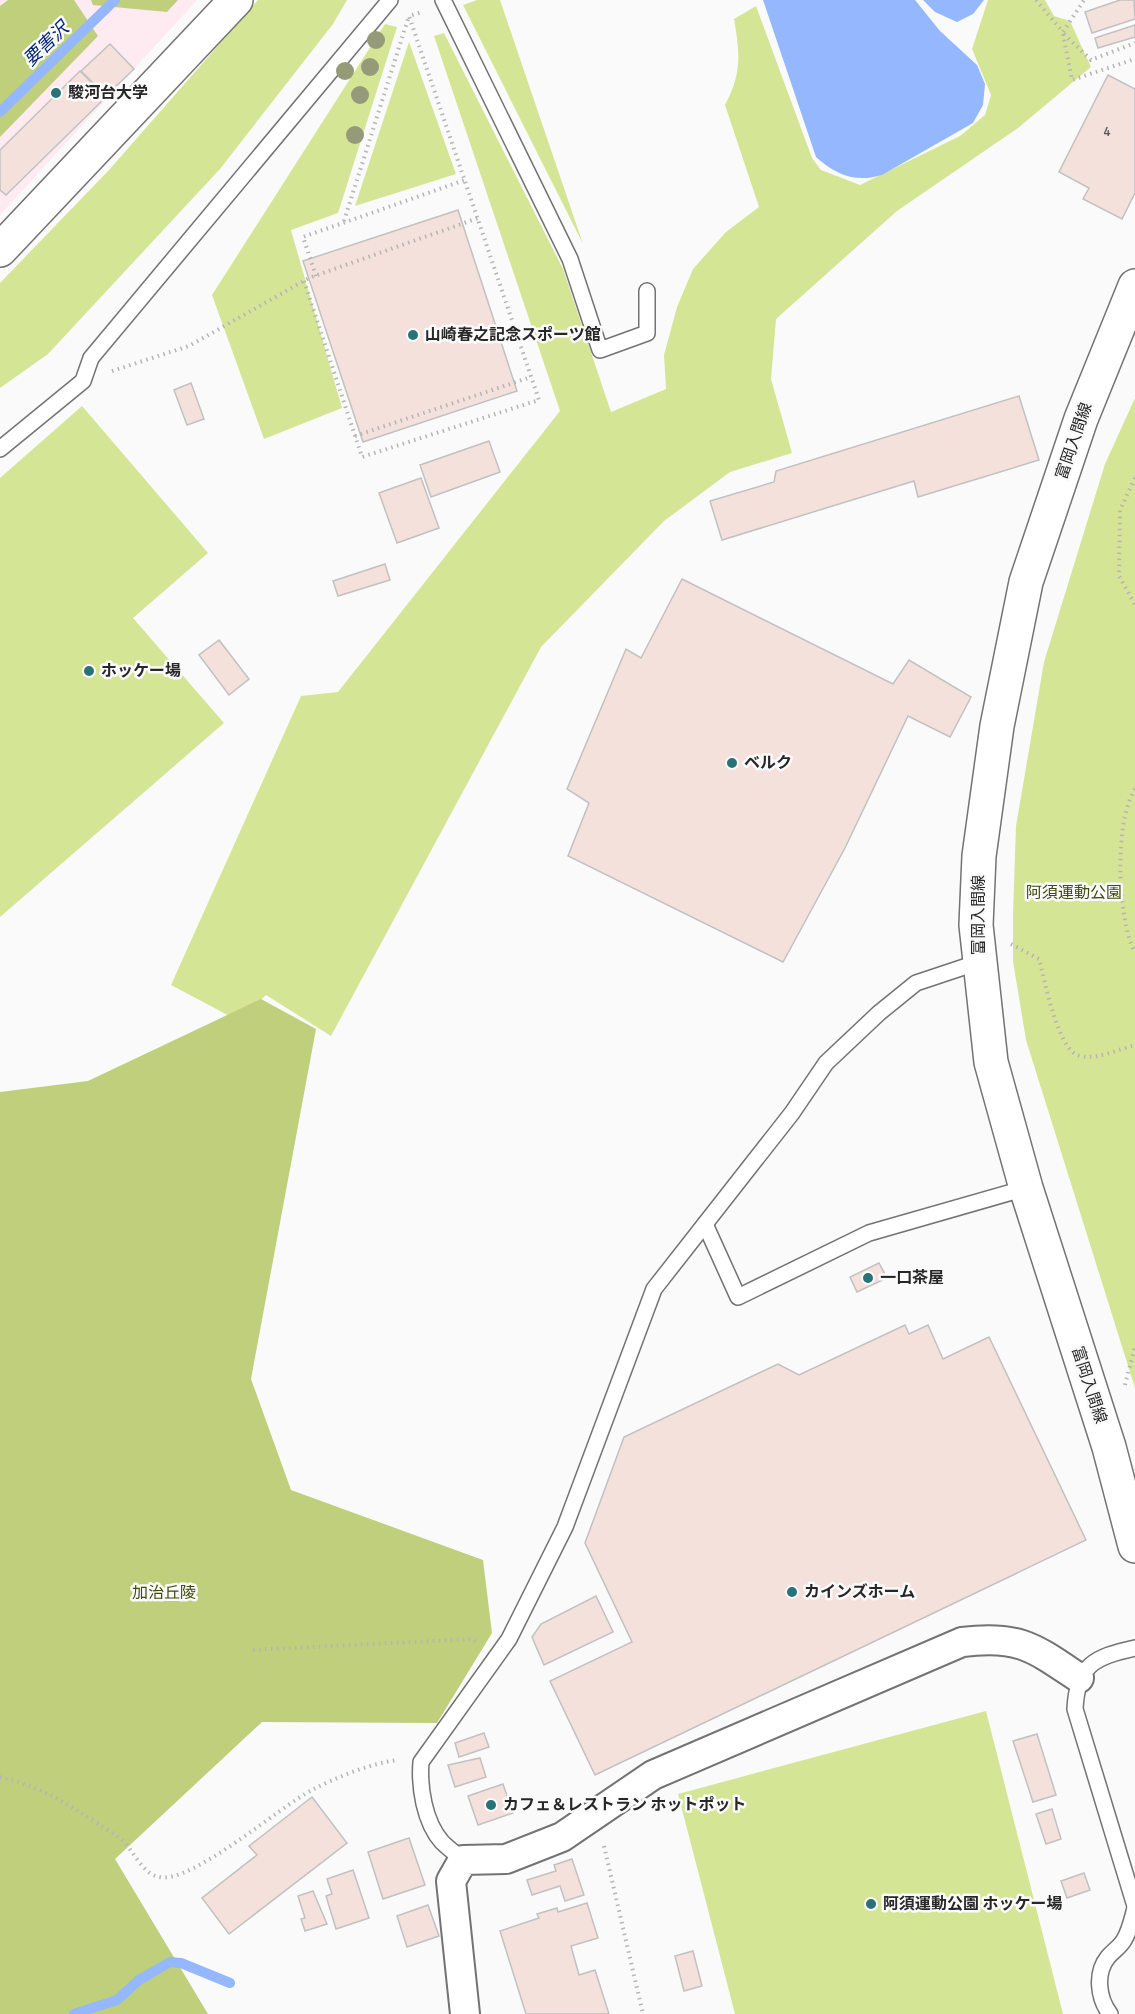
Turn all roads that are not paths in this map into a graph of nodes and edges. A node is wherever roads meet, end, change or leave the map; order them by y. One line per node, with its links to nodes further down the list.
1 (236, 0): 4 (main road)
2 (390, 0): 7 (lane)
3 (444, 3): 6 (lane)
4 (0, 250)
5 (1135, 286): 8 (main road, 富岡入間線)
6 (647, 291)
7 (0, 449)
8 (979, 962): 9 (main road, 富岡入間線); 10 (lane)
9 (1026, 1188): 10 (lane); 11 (main road, 富岡入間線)
10 (705, 1224): 14 (lane)
11 (1135, 1546)
12 (1135, 1648): 13 (lane)
13 (1078, 1678): 14 (street); 15 (lane)
14 (463, 1860): 16 (street)
15 (1135, 1907): 17 (lane)
16 (465, 2014)
17 (1110, 2014)

